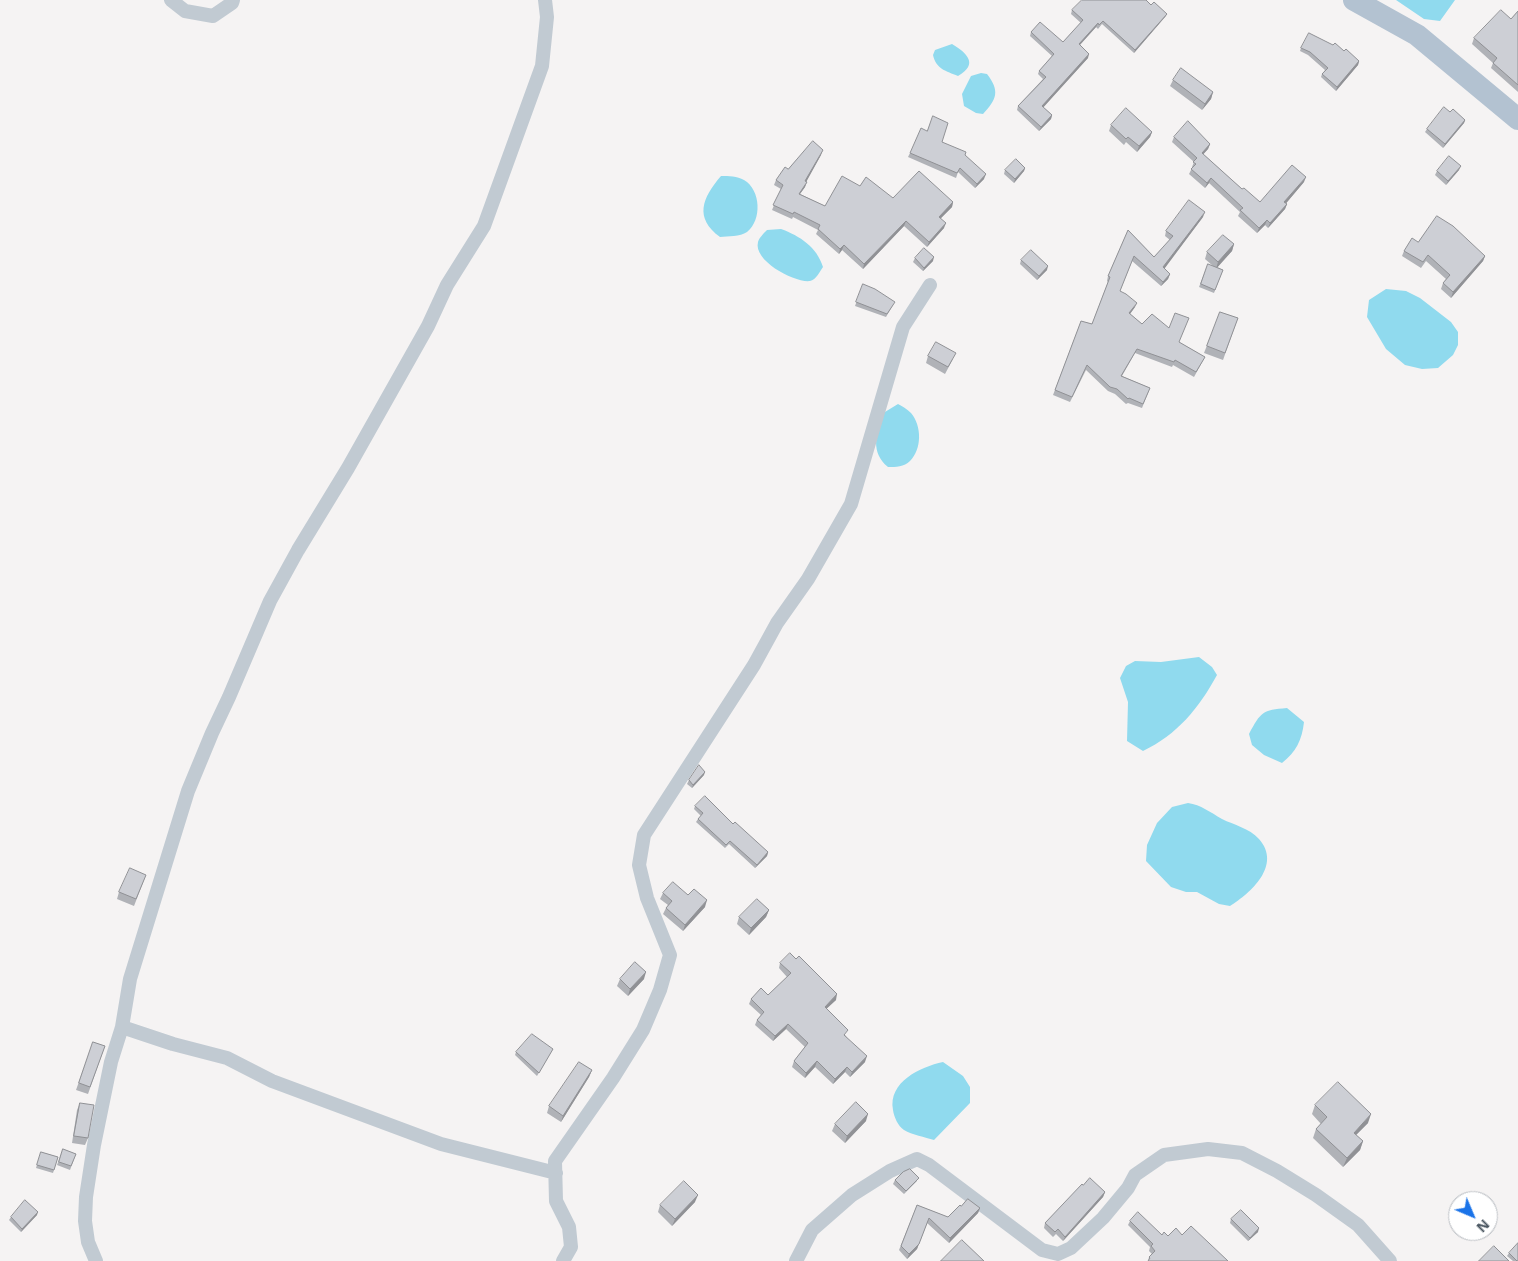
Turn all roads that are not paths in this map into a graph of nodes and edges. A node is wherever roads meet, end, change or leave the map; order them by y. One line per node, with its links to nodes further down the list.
1 (171, 0): 2 (street)
2 (233, 0)
3 (545, 0): 7 (street)
4 (1354, 0): 5 (main road)
5 (1518, 119)
6 (930, 285): 8 (street)
7 (122, 1027): 8 (street); 9 (street)
8 (556, 1173): 10 (street)
9 (96, 1261)
10 (563, 1261)
11 (796, 1261): 12 (street)
12 (1390, 1261)

